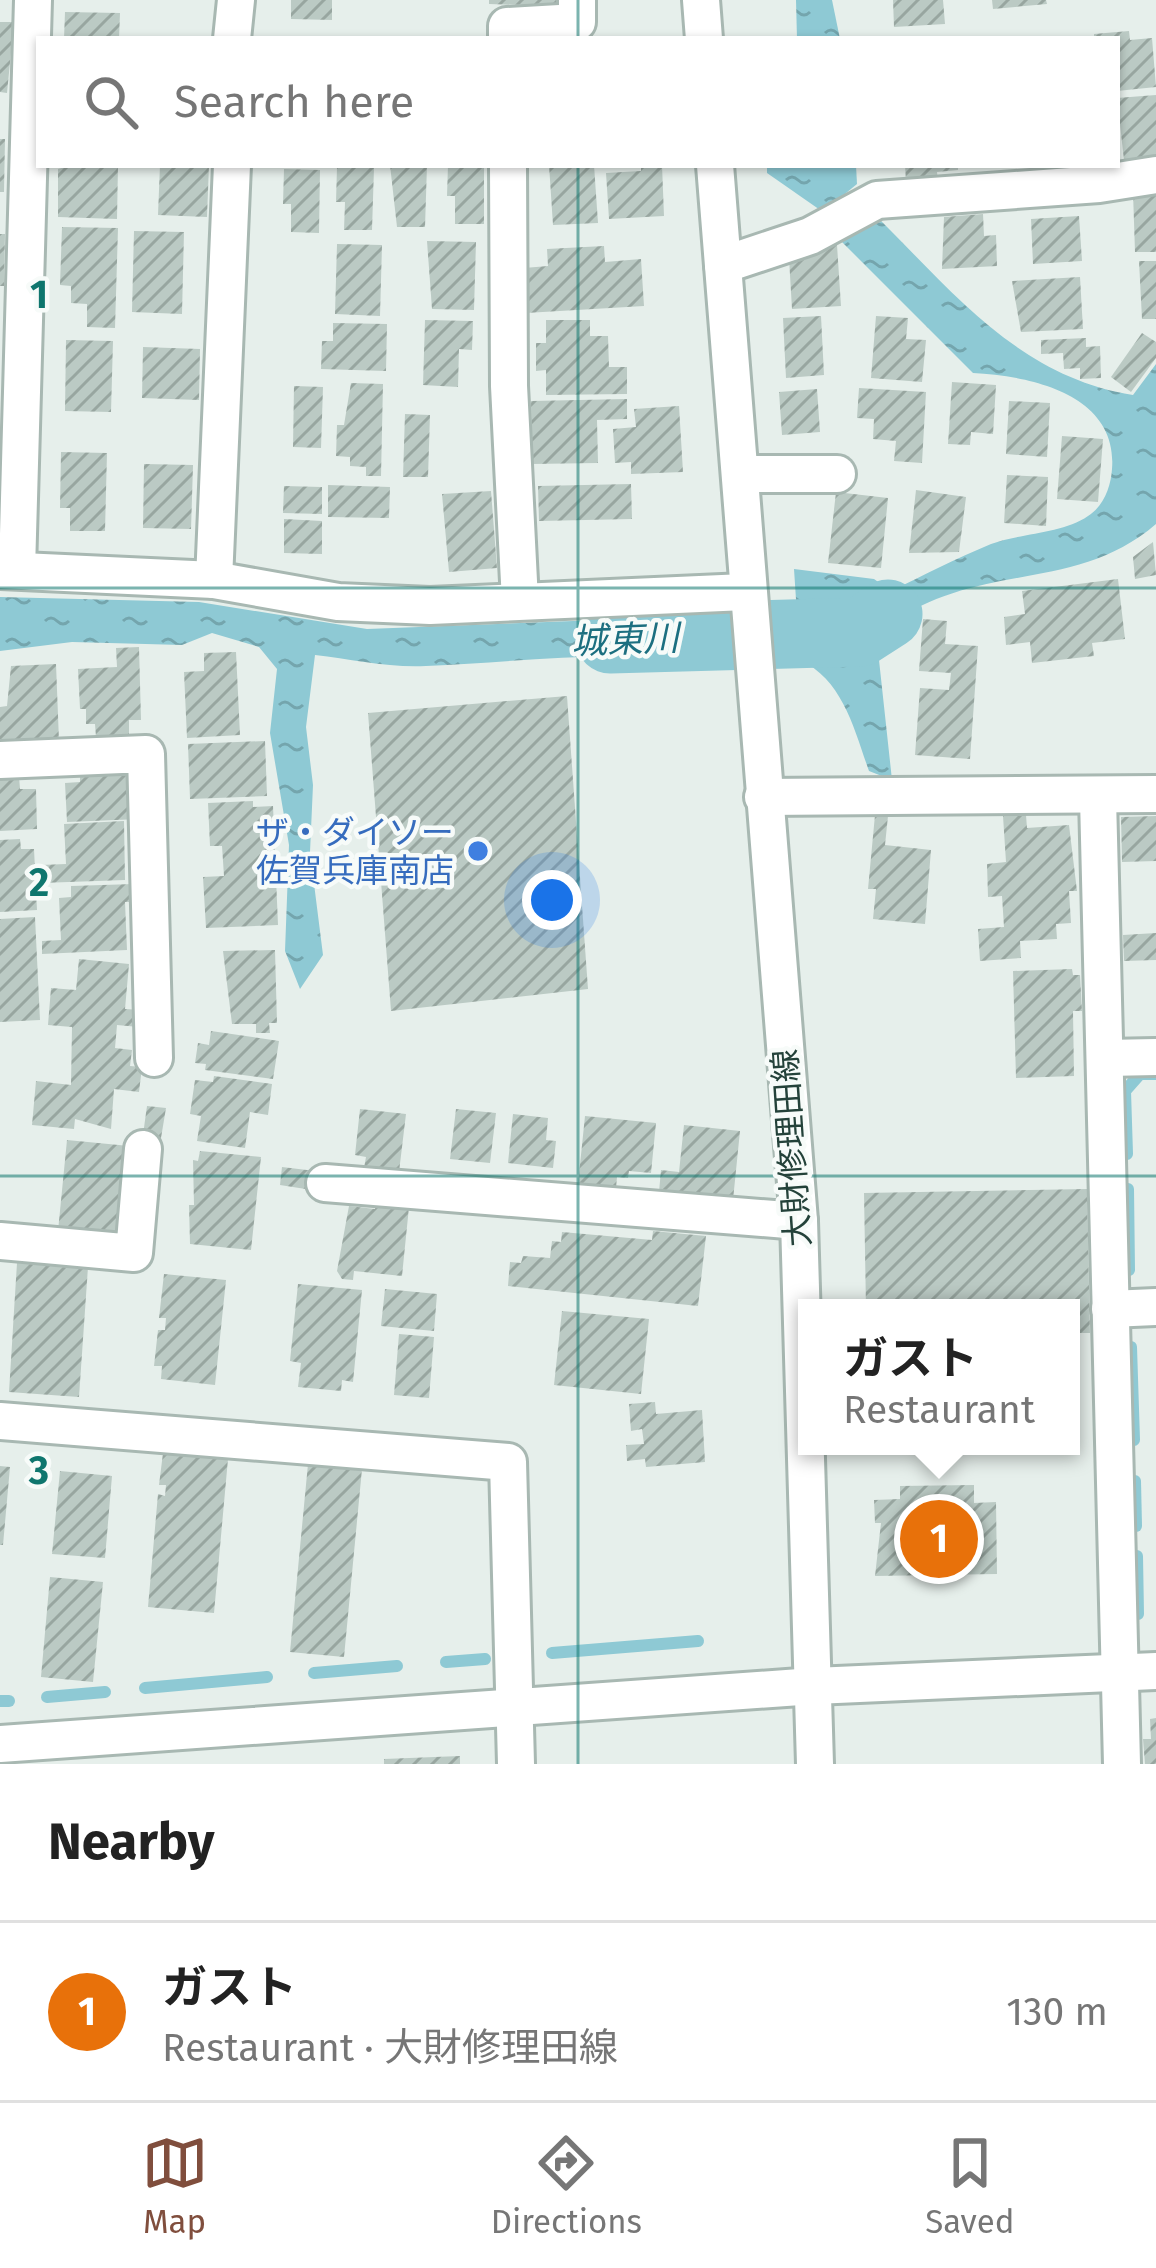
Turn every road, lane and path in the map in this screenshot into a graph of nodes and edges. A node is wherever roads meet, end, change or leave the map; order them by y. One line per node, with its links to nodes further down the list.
1 (33, 0): 15 (street)
2 (236, 0): 5 (street)
3 (578, 0): 6 (street)
4 (701, 0): 7 (street)
5 (232, 36)
6 (507, 36)
7 (704, 36)
8 (232, 168): 16 (street)
9 (508, 168): 18 (street)
10 (715, 168): 12 (street)
11 (1156, 175): 12 (street)
12 (723, 265): 13 (street)
13 (740, 474): 14 (street); 17 (street)
14 (837, 474)
15 (8, 570): 16 (street)
16 (214, 580): 18 (street)
17 (746, 592): 18 (street); 21 (street, 大財修理田線)
18 (520, 601)
19 (0, 760): 24 (street)
20 (1156, 794): 22 (street)
21 (763, 797): 22 (street); 28 (street, 大財修理田線)
22 (1098, 798): 25 (street)
23 (1156, 1057): 25 (street)
24 (154, 1058)
25 (1106, 1058): 32 (street)
26 (143, 1149): 29 (street)
27 (326, 1183): 28 (street)
28 (799, 1221): 30 (street, 大財修理田線)
29 (0, 1241)
30 (802, 1299)
31 (1156, 1307): 32 (street)
32 (1110, 1309): 36 (street)
33 (0, 1420): 38 (street)
34 (807, 1455): 37 (street, 大財修理田線)
35 (1156, 1671): 36 (street)
36 (1119, 1673): 37 (street); 42 (street)
37 (814, 1686): 38 (street); 41 (street, 大財修理田線)
38 (515, 1708): 39 (street); 40 (street)
39 (0, 1744)
40 (516, 1764)
41 (815, 1764)
42 (1122, 1764)

